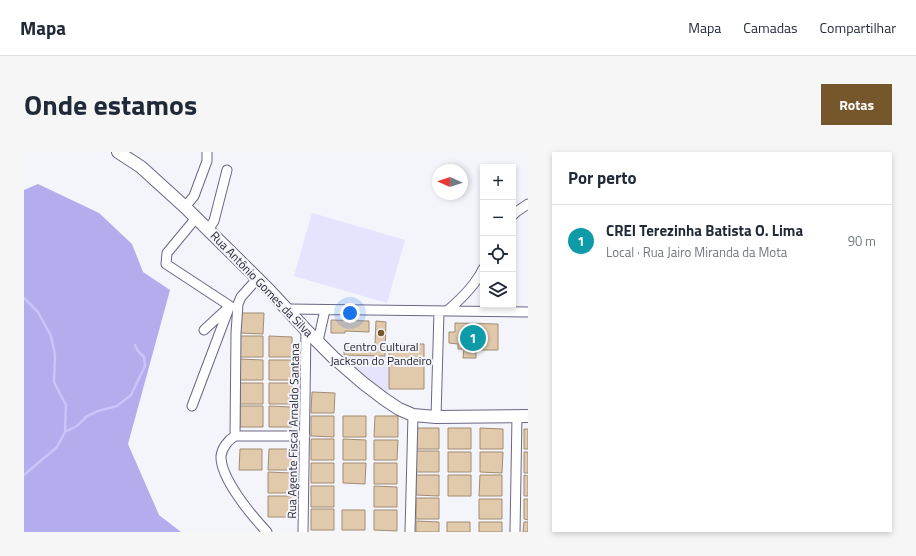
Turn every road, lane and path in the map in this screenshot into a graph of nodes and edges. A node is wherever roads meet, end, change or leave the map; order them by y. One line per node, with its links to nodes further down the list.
1 (118, 152): 5 (street, Rua Antônio Gomes da Silva)
2 (207, 152): 5 (street)
3 (227, 170): 8 (street)
4 (528, 204): 6 (street)
5 (185, 207): 7 (street, Rua Antônio Gomes da Silva)
6 (516, 212)
7 (196, 218): 8 (street, Rua Antônio Gomes da Silva); 11 (street)
8 (208, 230): 10 (street, Rua Antônio Gomes da Silva)
9 (481, 272): 14 (street)
10 (258, 278): 11 (street); 12 (street, Rua Antônio Gomes da Silva)
11 (234, 305): 16 (street); 19 (street); 23 (street)
12 (288, 309): 13 (street); 17 (street, Rua Antônio Gomes da Silva)
13 (325, 310): 14 (street); 18 (street)
14 (443, 311): 15 (street); 22 (street)
15 (528, 312)
16 (204, 330)
17 (306, 330): 18 (street, Rua Antônio Gomes da Silva); 24 (street, Rua Agente Fiscal Arnaldo Santana)
18 (318, 341): 20 (street, Rua Antônio Gomes da Silva)
19 (192, 406)
20 (413, 415): 22 (street, Rua Antônio Gomes da Silva); 27 (street)
21 (523, 416): 22 (street, Rua Antônio Gomes da Silva); 28 (street)
22 (436, 417)
23 (235, 436): 24 (street); 25 (street)
24 (305, 436): 26 (street, Rua Agente Fiscal Arnaldo Santana)
25 (267, 532)
26 (303, 532)
27 (410, 532)
28 (515, 532)

